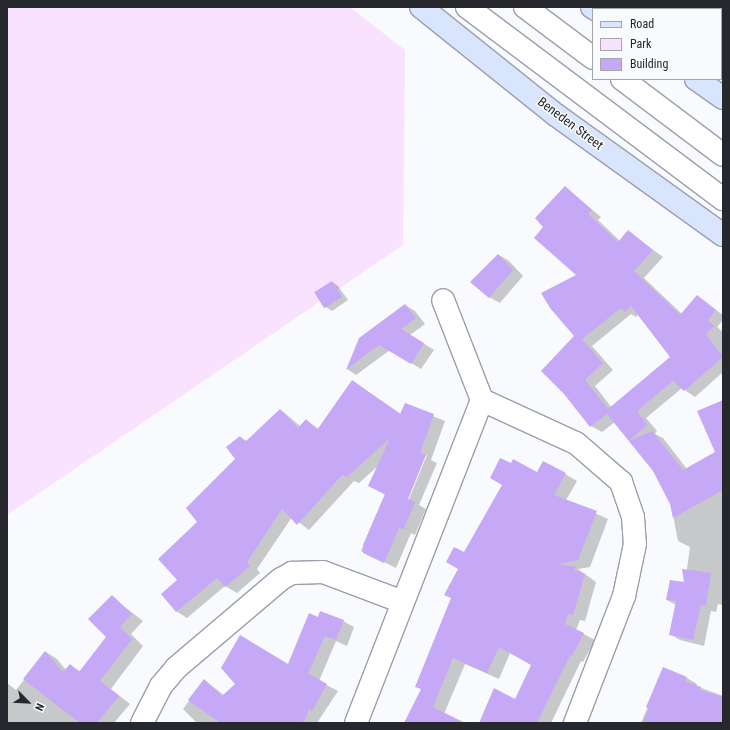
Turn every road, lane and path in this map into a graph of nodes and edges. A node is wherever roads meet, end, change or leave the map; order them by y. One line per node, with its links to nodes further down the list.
1 (421, 7): 10 (main road, Beneden Street)
2 (468, 7): 9 (street)
3 (525, 7): 4 (street)
4 (592, 57)
5 (623, 80): 8 (street)
6 (697, 80): 7 (main road)
7 (723, 98)
8 (723, 155)
9 (723, 199)
10 (723, 235)
11 (444, 300): 12 (street)
12 (482, 400): 13 (street); 16 (street)
13 (403, 602): 14 (street); 15 (street)
14 (142, 723)
15 (356, 723)
16 (575, 723)

